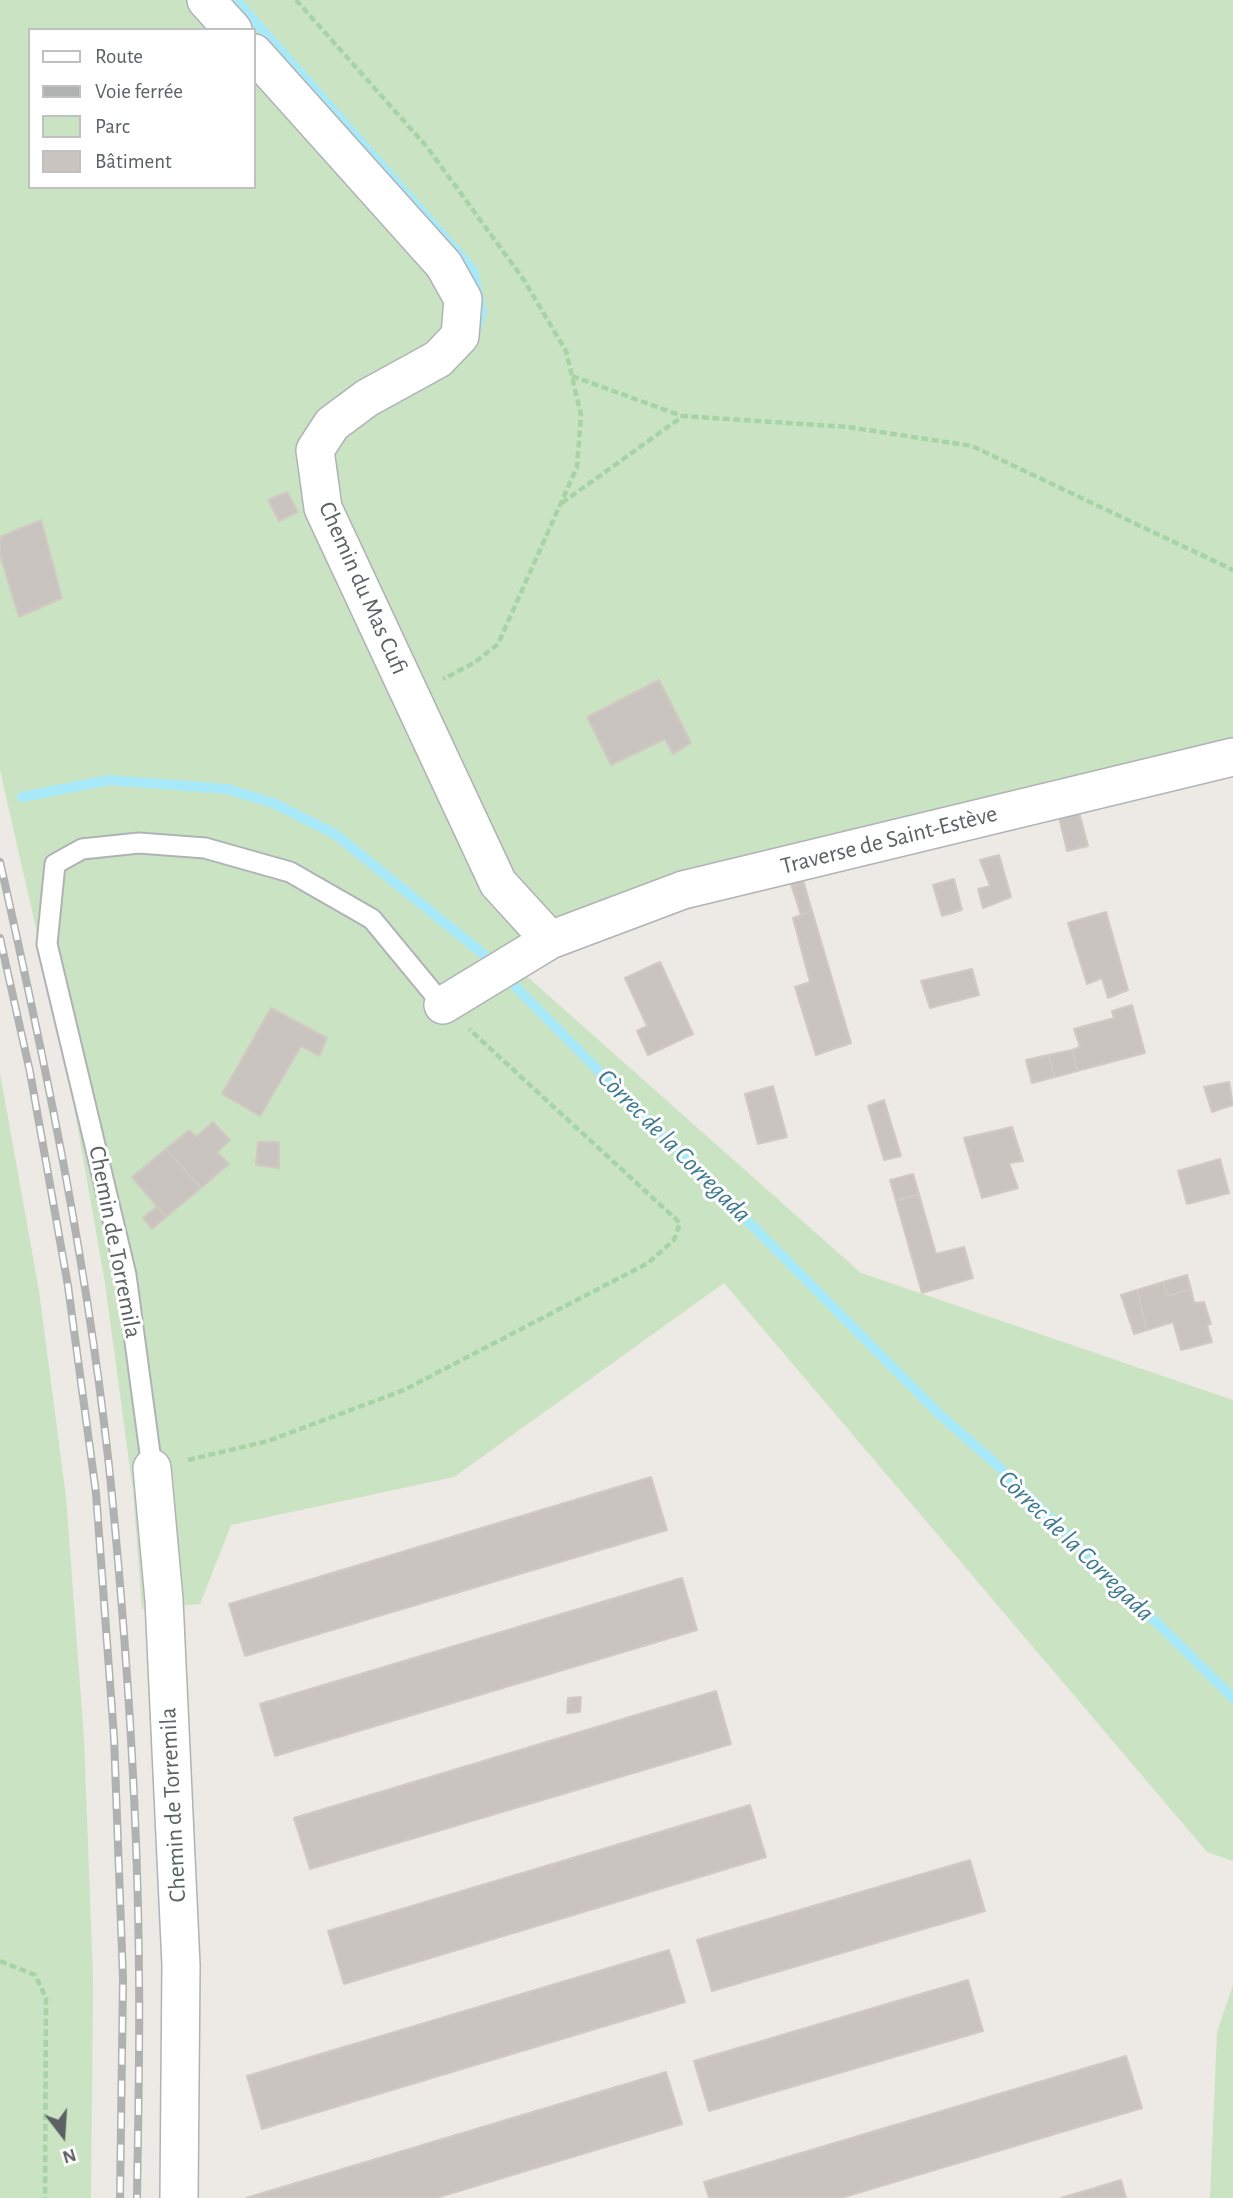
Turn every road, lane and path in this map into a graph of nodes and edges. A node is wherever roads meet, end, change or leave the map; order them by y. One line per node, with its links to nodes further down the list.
1 (206, 0): 2 (street)
2 (231, 28)
3 (256, 55): 9 (street, Chemin du Mas Cufi)
4 (572, 376): 5 (path)
5 (683, 416): 6 (path); 7 (path)
6 (562, 503)
7 (1233, 570)
8 (1233, 757): 9 (street, Traverse de Saint-Estève)
9 (551, 940): 10 (street)
10 (443, 1005): 11 (path); 11 (lane, Chemin de Torremila)
11 (152, 1468): 14 (street, Chemin de Torremila)
12 (0, 1961): 13 (path)
13 (45, 2198)
14 (179, 2198)

